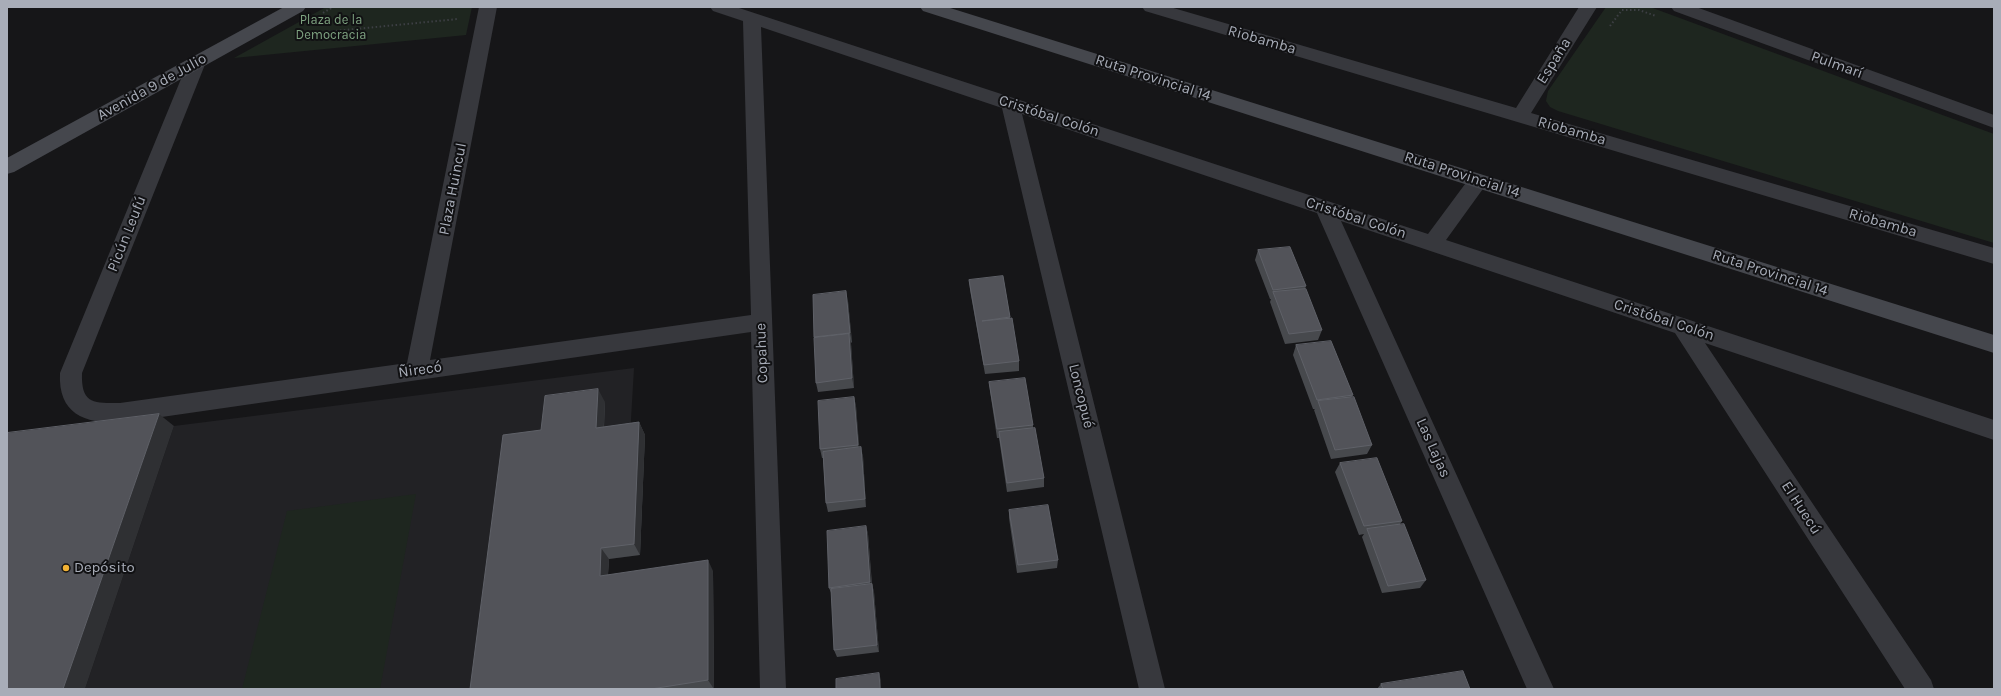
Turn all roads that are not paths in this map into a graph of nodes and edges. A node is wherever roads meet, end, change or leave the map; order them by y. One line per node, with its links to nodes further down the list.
1 (297, 7): 9 (main road, Avenida 9 de Julio)
2 (488, 7): 21 (street, Plaza Huincul)
3 (719, 7): 8 (street, Cristóbal Colón)
4 (929, 7): 14 (main road, Ruta Provincial 14)
5 (1151, 7): 11 (street, Riobamba)
6 (1588, 7): 11 (street, España)
7 (1680, 7): 12 (street, Pulmarí)
8 (752, 18): 10 (street, Cristóbal Colón); 18 (street, Copahue)
9 (197, 62): 13 (main road, Avenida 9 de Julio); 22 (street, Picún Leufú)
10 (1010, 103): 15 (street, Cristóbal Colón); 25 (street, Loncopué)
11 (1520, 116): 17 (street, Riobamba)
12 (1994, 122)
13 (7, 168)
14 (1478, 181): 16 (street); 20 (main road, Ruta Provincial 14)
15 (1324, 208): 16 (street, Cristóbal Colón); 26 (street, Las Lajas)
16 (1432, 244): 19 (street, Cristóbal Colón)
17 (1994, 256)
18 (761, 322): 21 (street, Ñirecó); 24 (street, Copahue)
19 (1682, 326): 23 (street, Cristóbal Colón); 27 (street, El Huecú)
20 (1994, 344)
21 (418, 371): 22 (street, Ñirecó)
22 (79, 406)
23 (1994, 430)
24 (774, 689)
25 (1152, 689)
26 (1541, 689)
27 (1921, 689)

